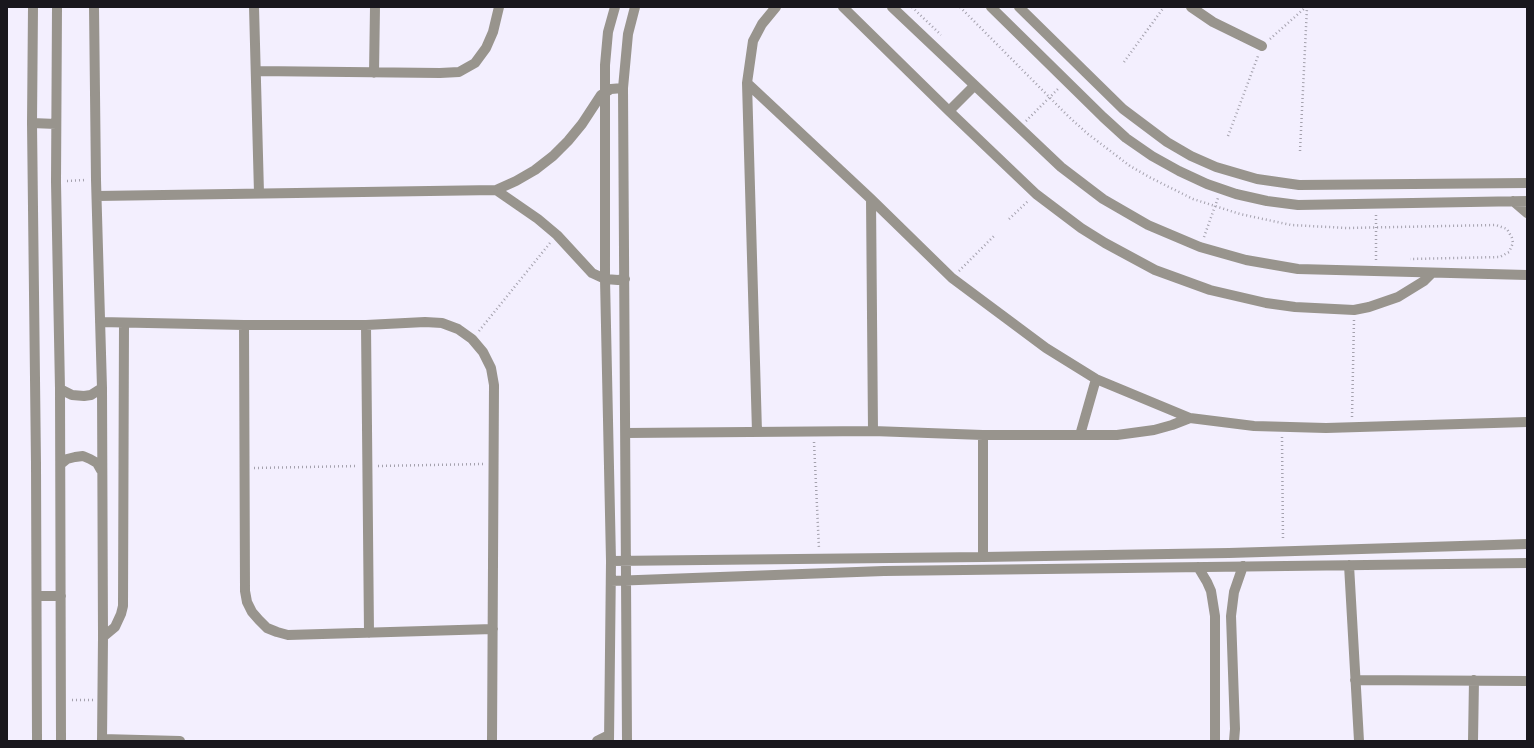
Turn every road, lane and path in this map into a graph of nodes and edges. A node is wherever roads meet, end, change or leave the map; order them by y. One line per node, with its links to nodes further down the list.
1 (33, 7): 30 (street)
2 (57, 7): 31 (street)
3 (94, 7): 35 (street)
4 (254, 7): 21 (street)
5 (374, 7): 22 (street)
6 (499, 7): 22 (street)
7 (615, 7): 27 (street)
8 (635, 7): 26 (street)
9 (776, 7): 24 (street)
10 (843, 7): 28 (street)
11 (892, 7): 25 (street)
12 (912, 7): 18 (path)
13 (991, 7): 23 (street)
14 (1019, 7): 37 (street)
15 (1164, 7): 20 (path)
16 (1191, 7): 19 (street)
17 (1307, 7): 19 (path); 34 (path)
18 (945, 40)
19 (1262, 46): 33 (path)
20 (1124, 62)
21 (256, 71): 22 (street); 40 (street)
22 (374, 73)
23 (1066, 81): 32 (path); 38 (street)
24 (747, 83): 43 (street); 75 (street)
25 (974, 86): 28 (street); 32 (street)
26 (623, 88): 27 (street); 60 (street)
27 (606, 91): 39 (street); 58 (street)
28 (949, 112): 41 (street)
29 (1021, 116): 32 (path)
30 (32, 123): 31 (street); 94 (street)
31 (56, 124): 36 (street)
32 (1022, 125): 54 (street)
33 (1228, 136)
34 (1300, 151)
35 (96, 180): 36 (path); 42 (street)
36 (56, 182): 69 (street)
37 (1527, 183)
38 (1221, 189): 46 (street); 52 (path)
39 (496, 190): 40 (street); 50 (street)
40 (259, 193): 42 (street)
41 (1036, 194): 48 (path); 61 (street)
42 (97, 196): 62 (street)
43 (871, 199): 59 (street); 74 (street)
44 (1527, 201): 45 (street)
45 (1513, 202): 46 (street); 47 (street)
46 (1376, 204): 55 (path)
47 (1527, 212)
48 (1009, 219)
49 (1198, 233): 52 (path)
50 (557, 235): 58 (street); 66 (path)
51 (994, 236): 59 (path)
52 (1204, 236): 53 (path); 54 (path)
53 (1211, 238)
54 (1200, 247): 55 (street)
55 (1375, 272): 56 (street)
56 (1432, 273): 57 (street); 61 (street)
57 (1526, 274)
58 (605, 278): 60 (street); 86 (street)
59 (952, 278): 67 (street)
60 (625, 279): 77 (street)
61 (1354, 310): 73 (path)
62 (100, 322): 63 (street); 68 (street)
63 (124, 323): 64 (street); 100 (street)
64 (244, 325): 65 (street); 99 (street)
65 (366, 325): 66 (street); 99 (street)
66 (472, 339): 98 (street)
67 (1096, 379): 70 (street); 79 (street)
68 (102, 388): 69 (street); 81 (street)
69 (60, 389): 80 (street)
70 (1190, 418): 72 (street); 79 (street)
71 (1527, 422): 73 (street)
72 (1282, 427): 73 (street); 83 (path)
73 (1352, 428)
74 (873, 431): 76 (street); 78 (street)
75 (757, 432): 76 (street); 77 (street)
76 (813, 432): 85 (path)
77 (626, 433): 87 (street)
78 (982, 435): 79 (street); 84 (street)
79 (1080, 435)
80 (61, 464): 81 (street); 95 (street)
81 (102, 470): 100 (street)
82 (1527, 544): 83 (street)
83 (1283, 551): 84 (street)
84 (983, 557): 85 (street)
85 (820, 558): 87 (street)
86 (611, 560): 87 (street); 93 (street)
87 (626, 561): 92 (street)
88 (1527, 563): 89 (street)
89 (1349, 565): 90 (street); 101 (street)
90 (1244, 566): 91 (street); 97 (street)
91 (1198, 567): 92 (street); 96 (street)
92 (626, 580): 93 (street); 114 (street)
93 (611, 581): 106 (street)
94 (36, 596): 95 (street); 108 (street)
95 (61, 596): 104 (street)
96 (1215, 628): 97 (street); 115 (street)
97 (1231, 628): 116 (street)
98 (493, 629): 99 (street); 112 (street)
99 (369, 633)
100 (103, 637): 105 (street)
101 (1355, 680): 102 (street); 117 (street)
102 (1474, 680): 103 (street); 118 (street)
103 (1527, 681)
104 (61, 700): 105 (path); 109 (street)
105 (103, 701): 107 (street)
106 (609, 738): 113 (street)
107 (102, 740): 110 (street)
108 (37, 741)
109 (61, 741)
110 (174, 741): 111 (street)
111 (180, 741)
112 (492, 741)
113 (598, 741)
114 (627, 741)
115 (1215, 741)
116 (1234, 741)
117 (1359, 741)
118 (1473, 741)

